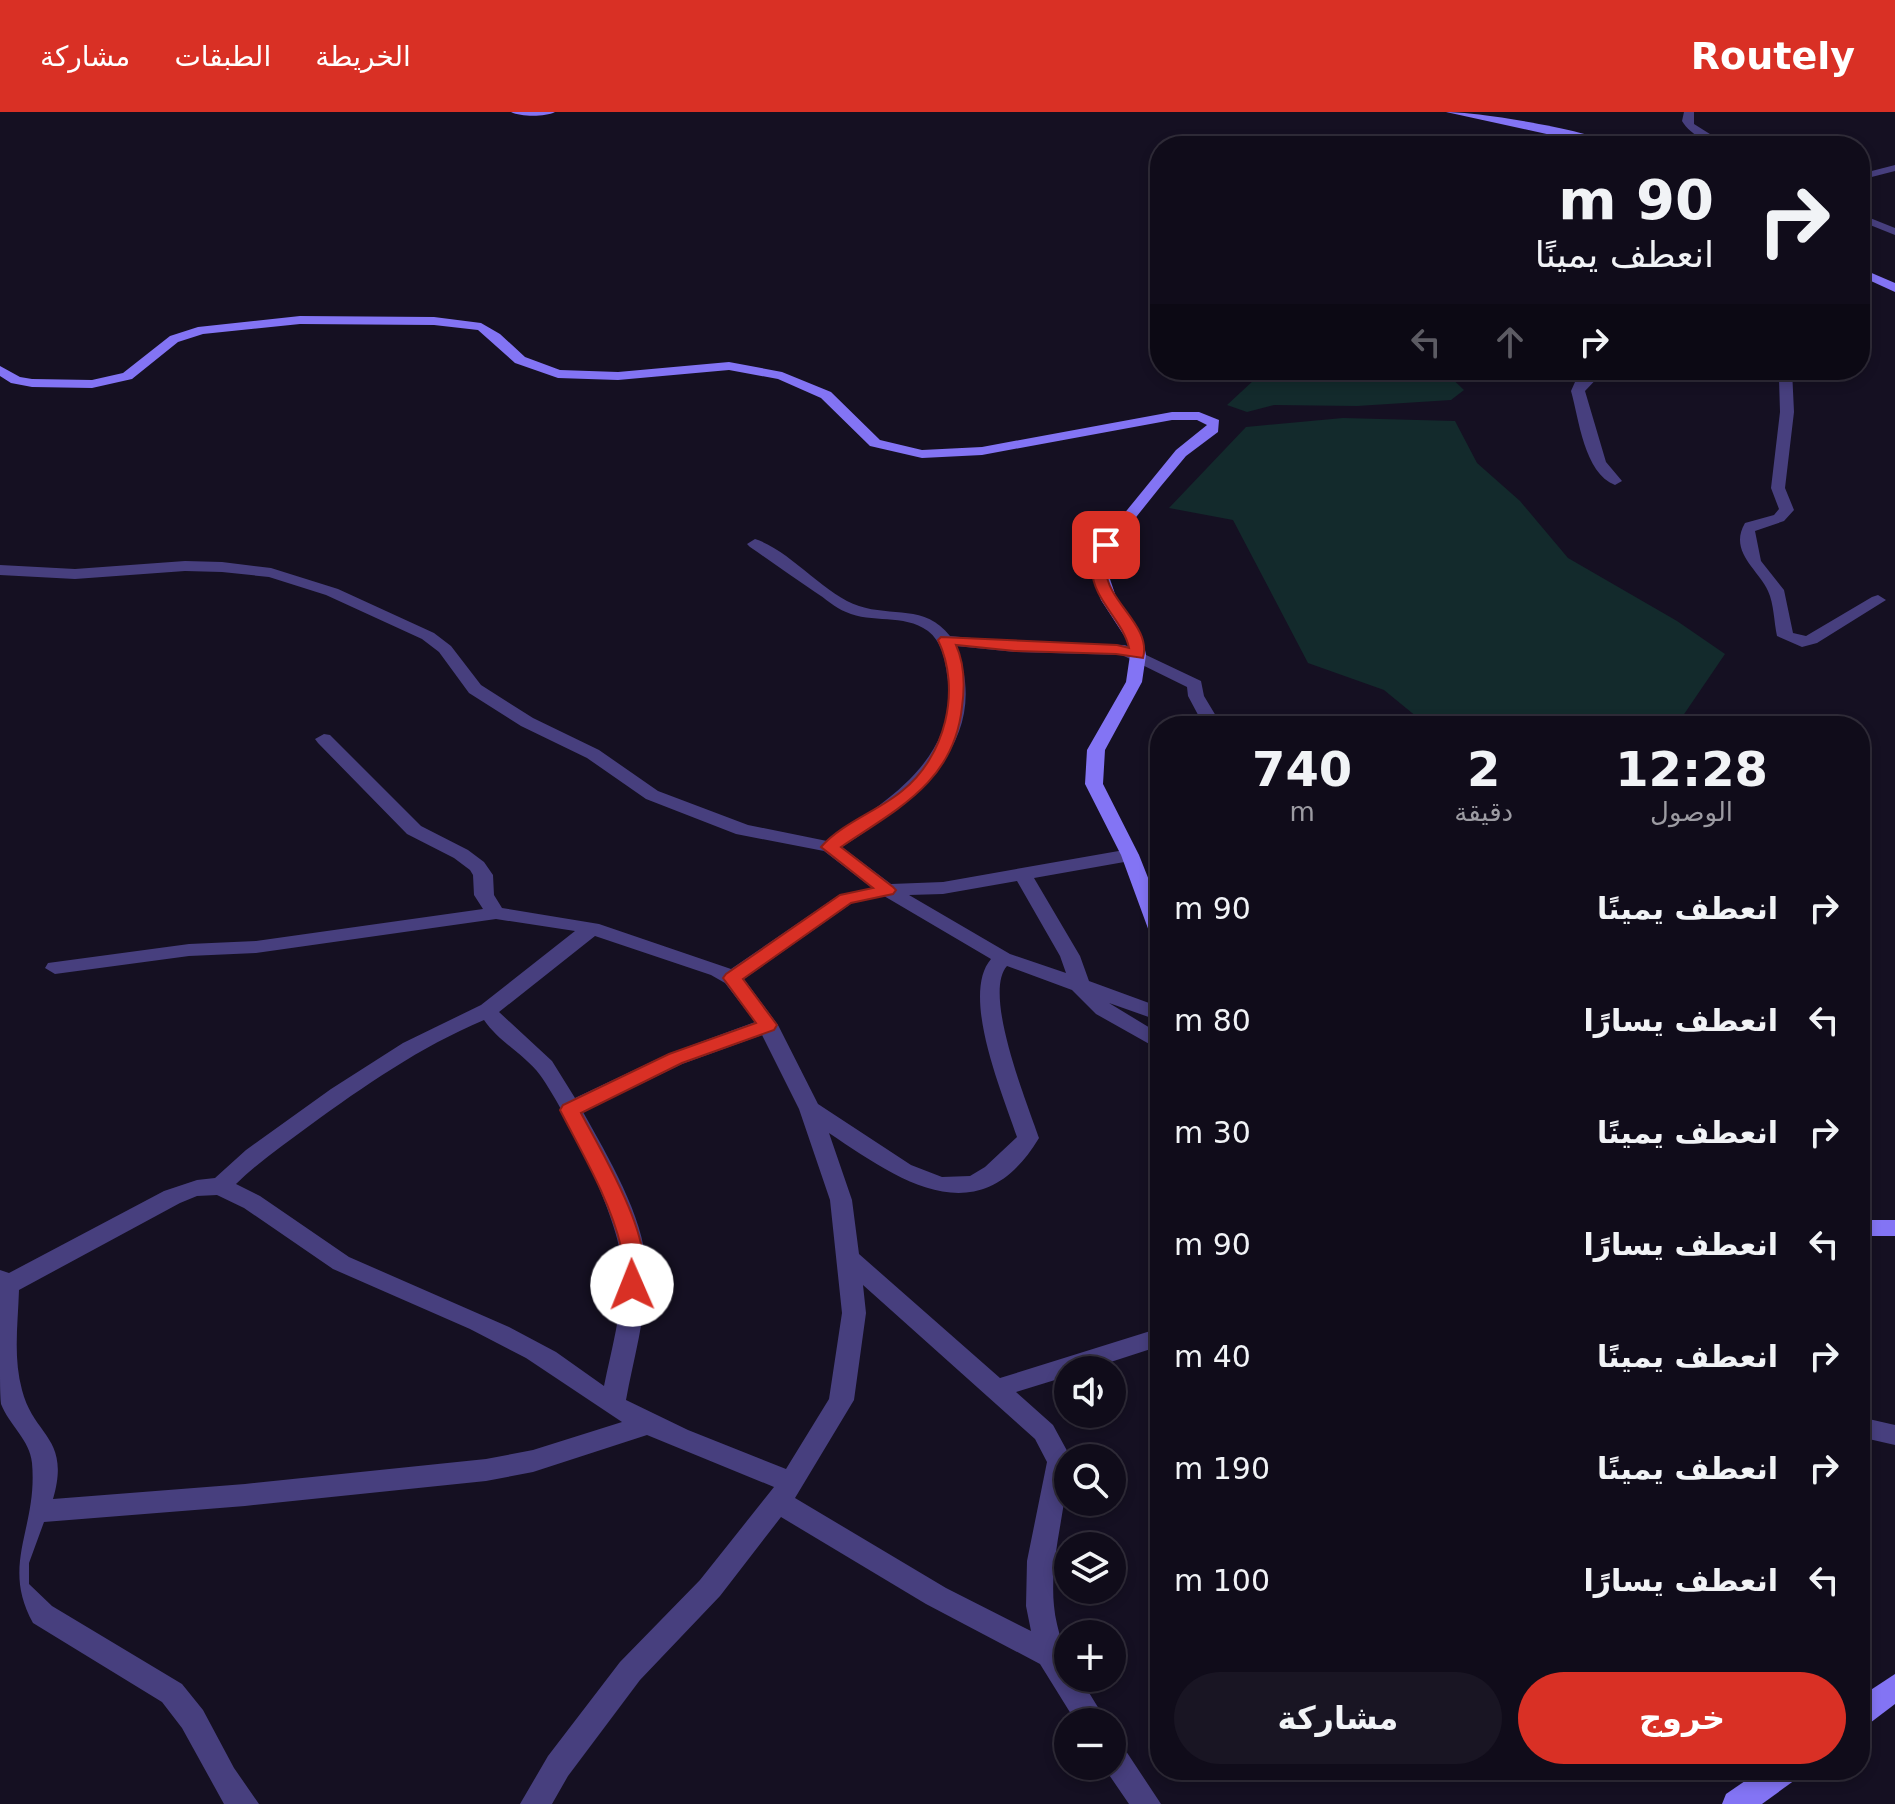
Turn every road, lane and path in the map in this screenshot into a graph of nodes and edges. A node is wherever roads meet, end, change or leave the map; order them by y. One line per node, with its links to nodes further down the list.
1 (516, 112): 2 (main road)
2 (550, 112)
3 (1451, 112): 5 (main road)
4 (1689, 112): 6 (street)
5 (1578, 136)
6 (1707, 136)
7 (1895, 168): 8 (street)
8 (1870, 174)
9 (1870, 221): 10 (street)
10 (1895, 232)
11 (0, 370): 19 (main road)
12 (1586, 380): 14 (street)
13 (1786, 380): 17 (street)
14 (1615, 481)
15 (755, 544): 18 (street)
16 (0, 570): 22 (street)
17 (1878, 600)
18 (946, 640): 19 (street); 22 (street)
19 (1138, 655): 20 (street); 23 (main road)
20 (1207, 716)
21 (324, 739): 27 (street)
22 (830, 847): 25 (street)
23 (1130, 855): 24 (street); 26 (main road)
24 (1022, 873): 25 (street); 32 (street)
25 (887, 890): 29 (street); 31 (street)
26 (1150, 908)
27 (496, 913): 28 (street); 30 (street)
28 (592, 928): 31 (street); 33 (street)
29 (1003, 958): 32 (street); 37 (street)
30 (55, 968)
31 (732, 978): 35 (street)
32 (1081, 988): 34 (street); 36 (street)
33 (488, 1010): 38 (street); 39 (street)
34 (1150, 1011)
35 (768, 1025): 37 (street); 38 (street)
36 (1150, 1037)
37 (810, 1109): 42 (street)
38 (570, 1110): 46 (street)
39 (221, 1187): 43 (street); 46 (street)
40 (1870, 1228): 41 (main road)
41 (1895, 1228)
42 (848, 1258): 45 (street); 50 (street)
43 (4, 1282): 51 (street)
44 (1150, 1340): 45 (street)
45 (995, 1389): 52 (street)
46 (613, 1404): 47 (street)
47 (648, 1424): 50 (street); 51 (street)
48 (1870, 1429): 49 (street)
49 (1895, 1435)
50 (784, 1492): 52 (street); 59 (street)
51 (37, 1511): 58 (street)
52 (1050, 1655): 55 (street)
53 (1894, 1688): 54 (main road)
54 (1870, 1706)
55 (1083, 1708)
56 (1126, 1775): 60 (street)
57 (1771, 1780): 61 (main road)
58 (244, 1804)
59 (535, 1804)
60 (1146, 1804)
61 (1737, 1804)

